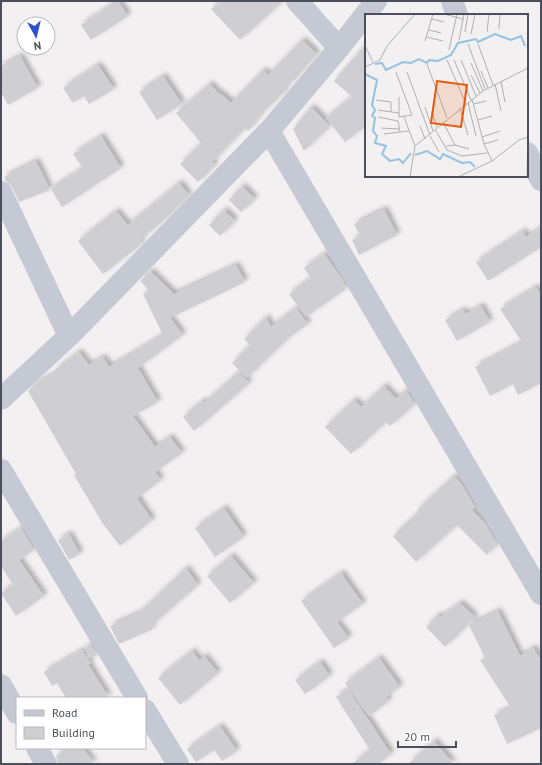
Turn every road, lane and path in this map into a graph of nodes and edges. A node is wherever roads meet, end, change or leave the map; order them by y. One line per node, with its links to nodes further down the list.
1 (297, 1): 7 (street)
2 (376, 1): 4 (street)
3 (452, 1): 5 (street)
4 (366, 14)
5 (457, 14)
6 (365, 15): 7 (street)
7 (339, 48): 8 (street)
8 (269, 131): 12 (street); 15 (street)
9 (528, 155): 10 (street)
10 (541, 180)
11 (1, 192): 12 (street)
12 (69, 336): 13 (street)
13 (1, 399)
14 (1, 470): 17 (street)
15 (541, 594)
16 (1, 685): 18 (street)
17 (136, 697)
18 (16, 711)
19 (146, 712): 22 (street)
20 (38, 749): 21 (street)
21 (46, 764)
22 (178, 764)

